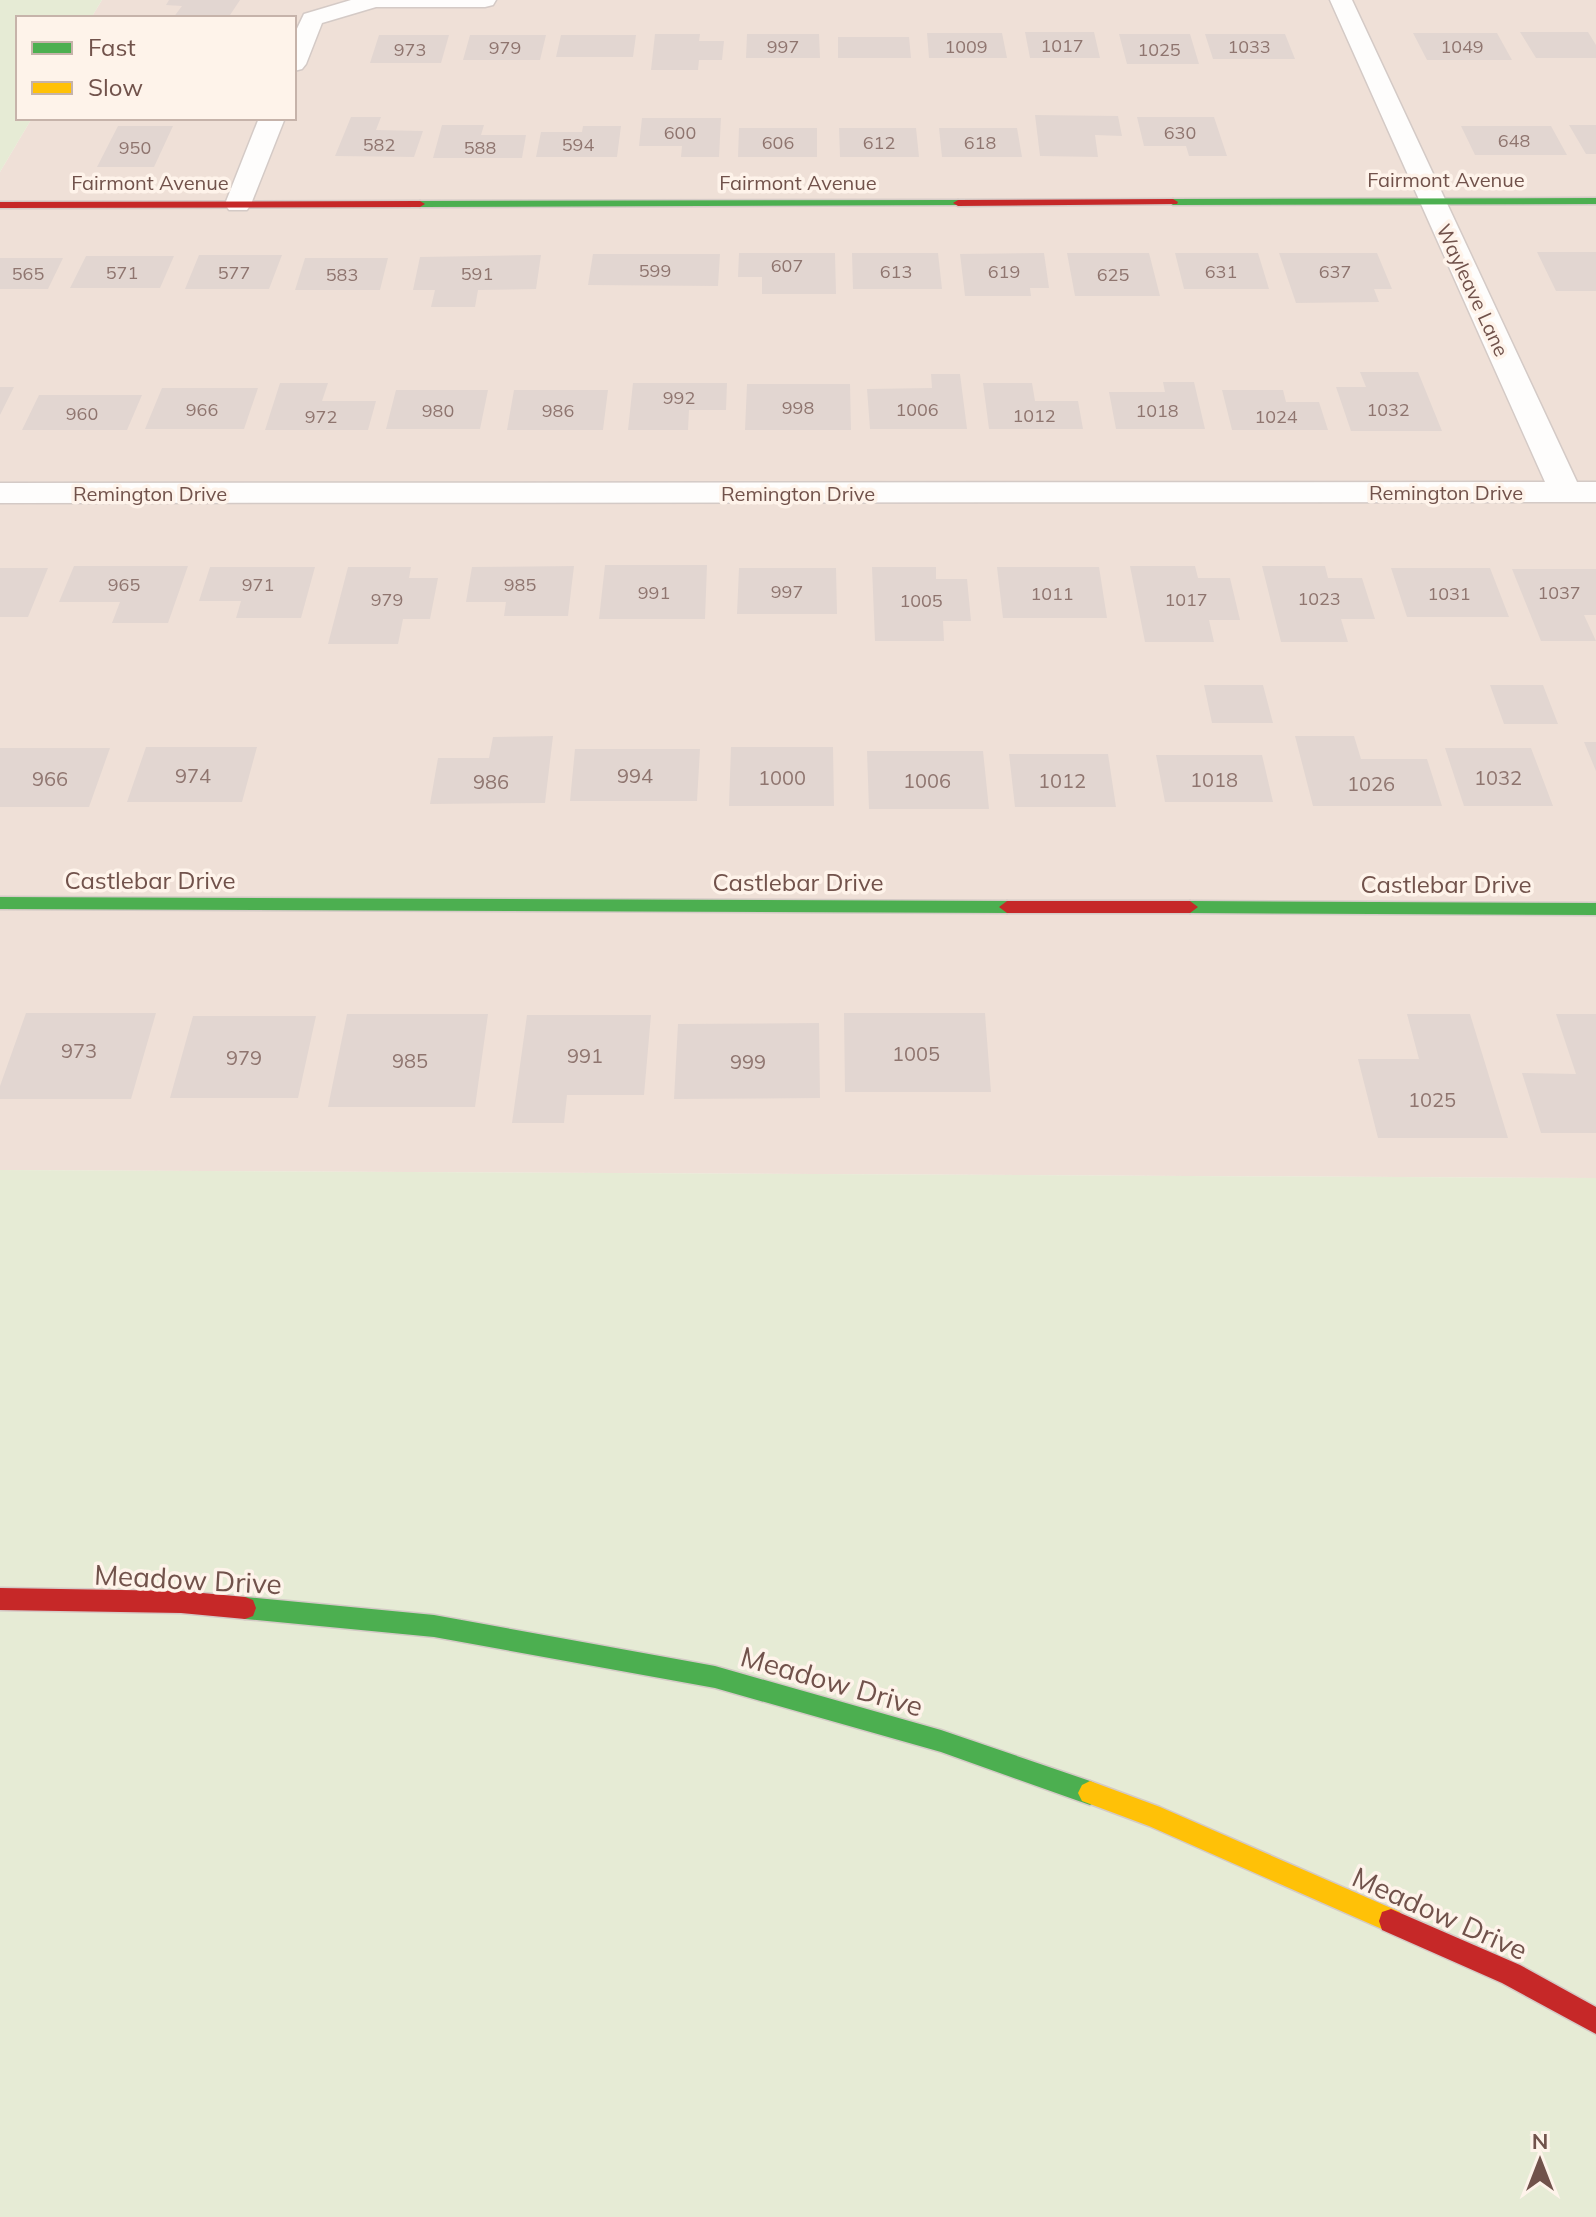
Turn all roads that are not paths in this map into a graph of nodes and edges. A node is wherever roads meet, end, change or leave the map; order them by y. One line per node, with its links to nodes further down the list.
1 (485, 0): 3 (street)
2 (1341, 0): 5 (street, Wayleave Lane)
3 (296, 59)
4 (271, 120): 7 (street)
5 (1431, 201): 6 (street, Fairmont Avenue); 7 (street, Fairmont Avenue); 9 (street, Wayleave Lane)
6 (1596, 201)
7 (238, 204): 8 (street, Fairmont Avenue)
8 (0, 205)
9 (1581, 492): 10 (street, Remington Drive)
10 (0, 493)
11 (0, 903): 12 (street, Castlebar Drive)
12 (1596, 909)
13 (0, 1599): 14 (street, Meadow Drive)
14 (1596, 2021)

